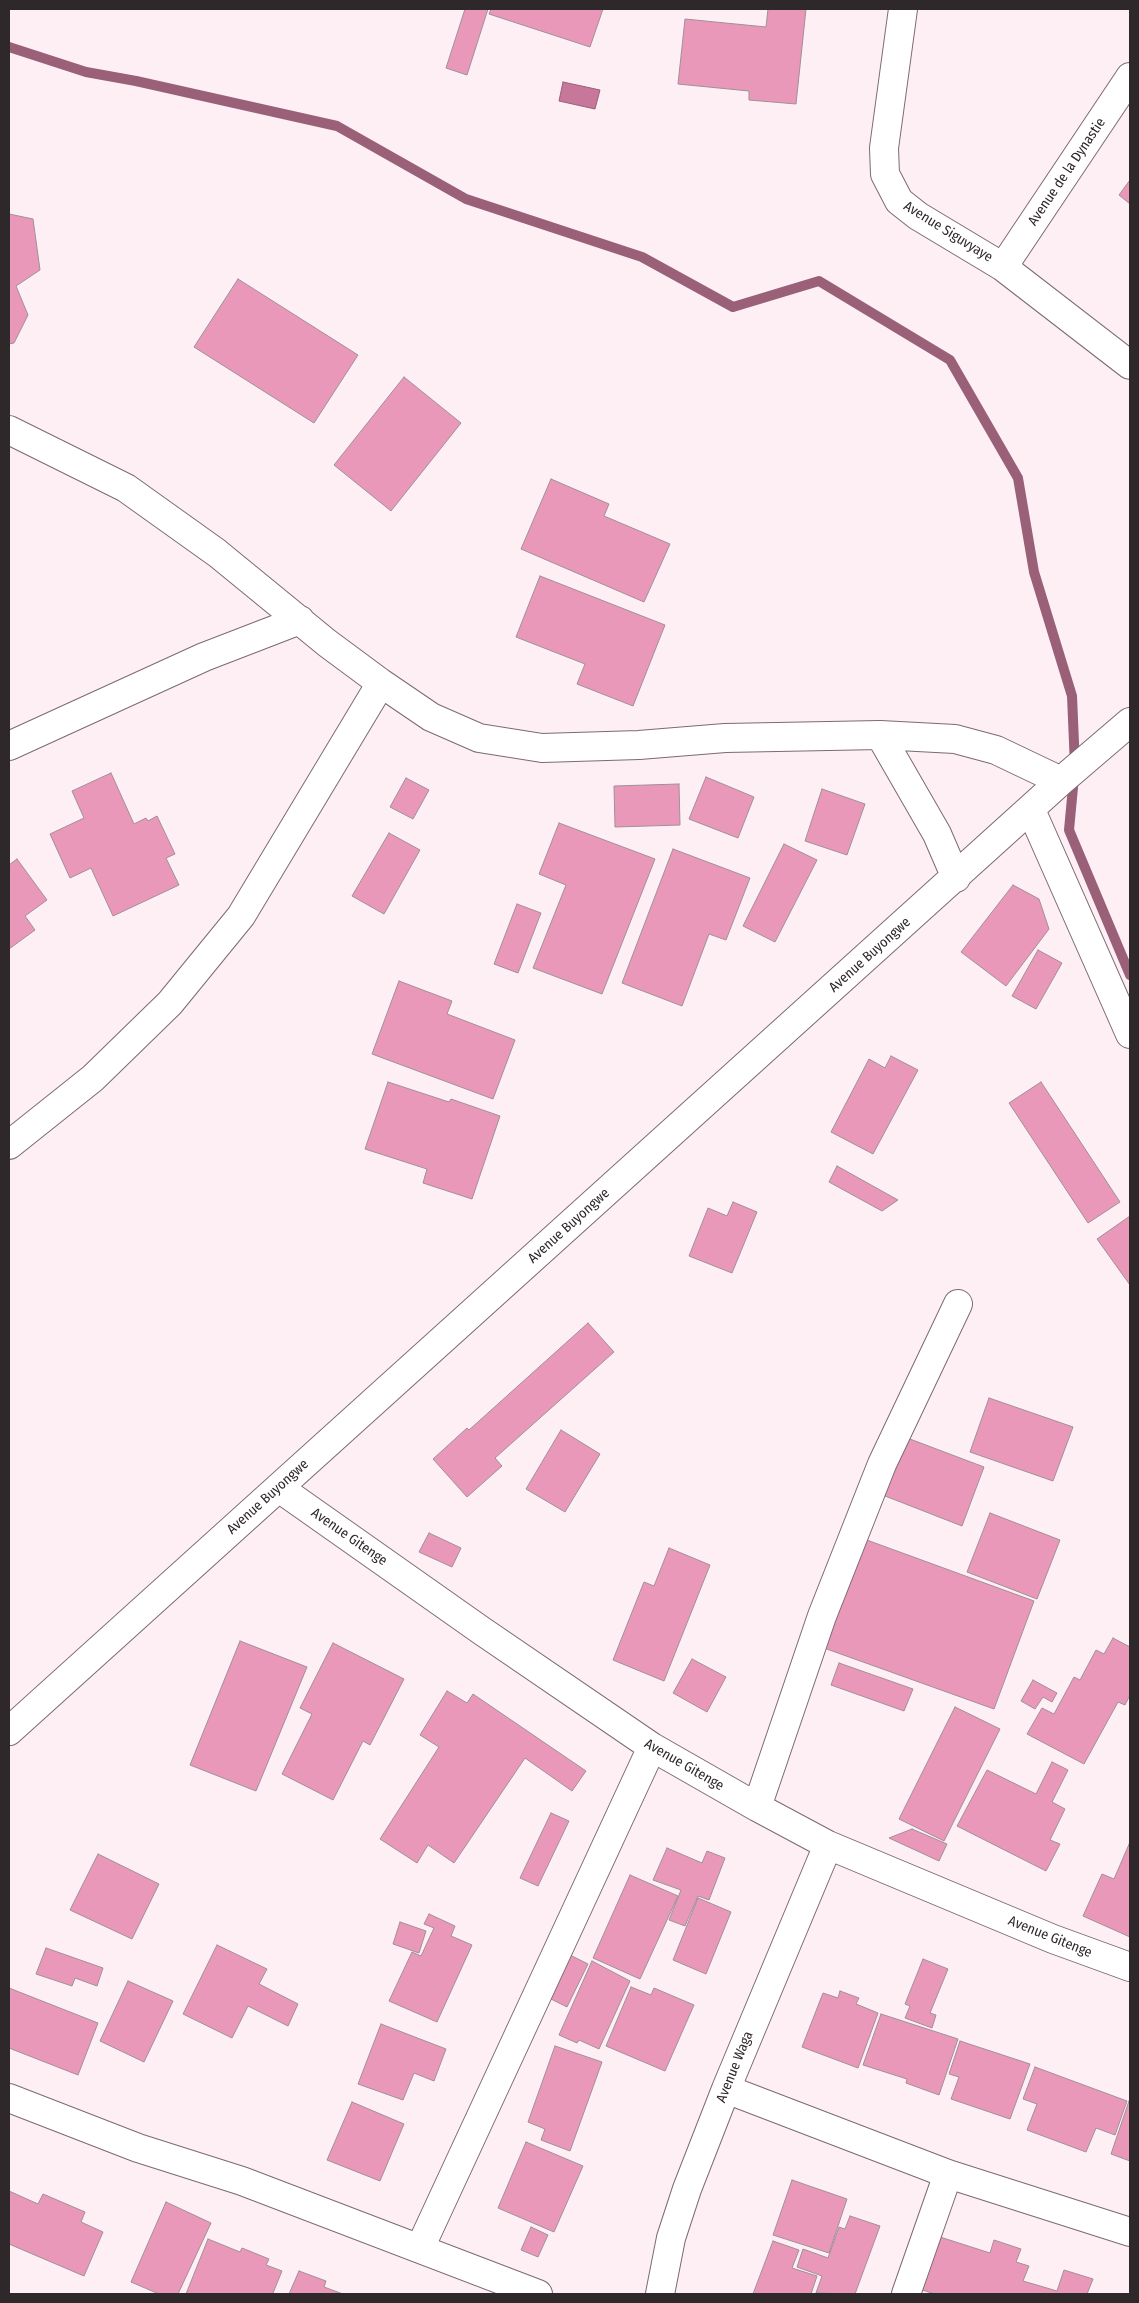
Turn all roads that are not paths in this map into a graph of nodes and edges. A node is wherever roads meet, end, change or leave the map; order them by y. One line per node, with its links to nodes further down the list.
1 (903, 9): 3 (street, Avenue Siguvyaye)
2 (1130, 77): 3 (street, Avenue de la Dynastie)
3 (1003, 266): 4 (street, Avenue Siguvyaye)
4 (1130, 366)
5 (9, 430): 6 (street)
6 (300, 620): 7 (street); 10 (street)
7 (381, 683): 9 (street); 15 (street)
8 (1125, 726): 11 (street, Avenue Buyongwe)
9 (880, 735): 11 (street); 13 (street)
10 (9, 746)
11 (1064, 778): 12 (street, Avenue Buyongwe)
12 (1031, 810): 13 (street, Avenue Buyongwe); 14 (street)
13 (956, 878): 17 (street, Avenue Buyongwe)
14 (1130, 1034)
15 (9, 1145)
16 (958, 1304): 20 (street)
17 (279, 1488): 18 (street, Avenue Buyongwe); 19 (street, Avenue Gitenge)
18 (9, 1731)
19 (652, 1747): 20 (street, Avenue Gitenge); 27 (street)
20 (757, 1807): 21 (street, Avenue Gitenge)
21 (828, 1845): 22 (street, Avenue Gitenge); 23 (street, Avenue Waga)
22 (1130, 1967)
23 (726, 2089): 25 (street); 29 (street, Avenue Waga)
24 (9, 2098): 27 (street)
25 (948, 2174): 26 (street); 30 (street)
26 (1130, 2232)
27 (420, 2248): 28 (street)
28 (538, 2294)
29 (660, 2294)
30 (906, 2294)

